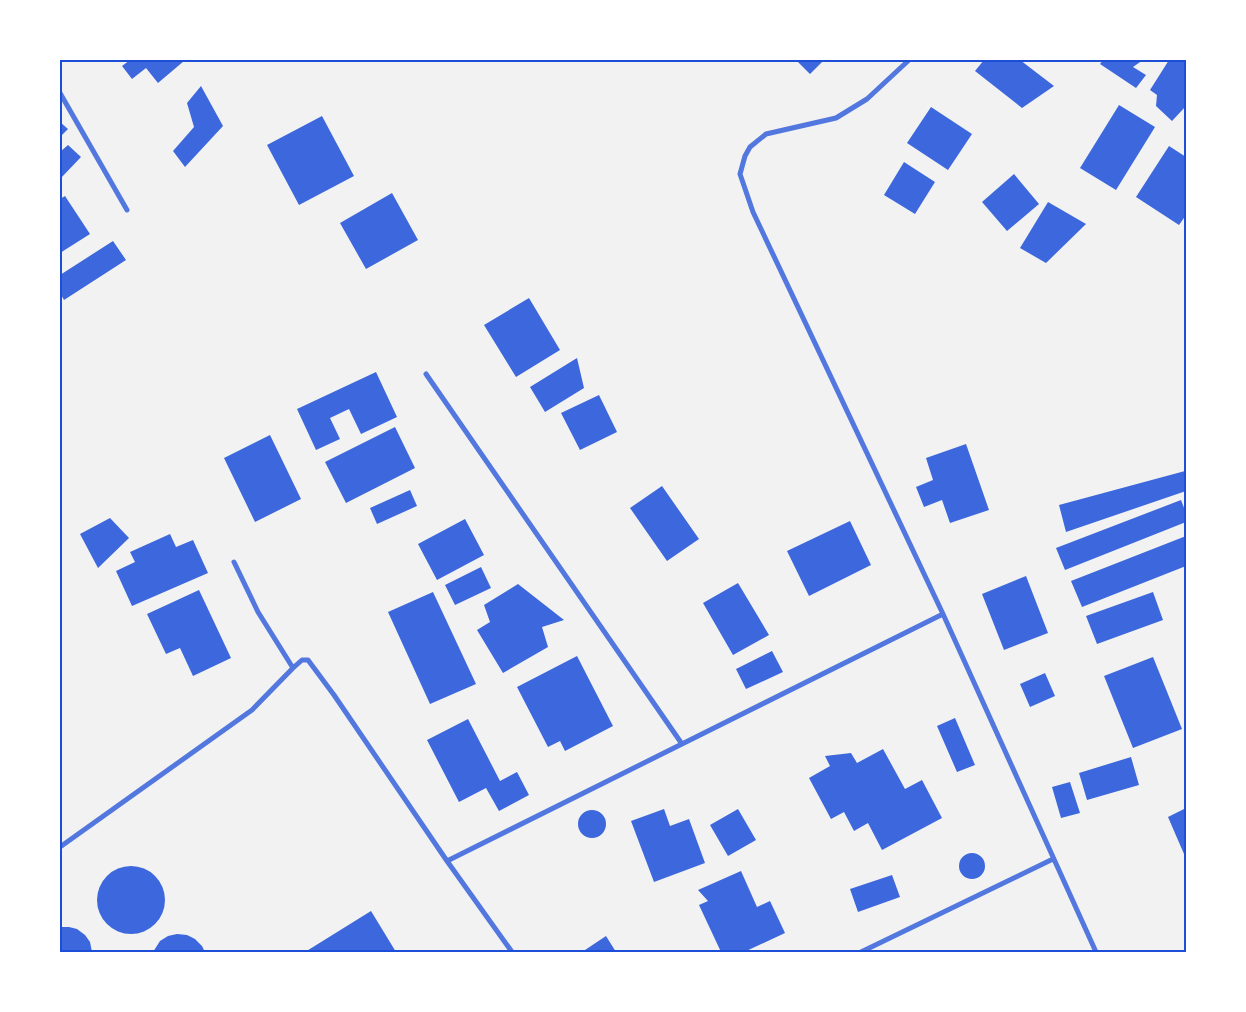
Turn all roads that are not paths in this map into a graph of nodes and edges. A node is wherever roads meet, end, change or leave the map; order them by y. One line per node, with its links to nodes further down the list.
1 (909, 60): 6 (street)
2 (60, 93): 3 (street)
3 (127, 210)
4 (426, 374): 8 (street)
5 (234, 562): 7 (street)
6 (943, 614): 8 (street); 10 (street)
7 (292, 668): 9 (street); 11 (street)
8 (682, 744): 11 (street)
9 (60, 847)
10 (1053, 859): 13 (street); 14 (street)
11 (446, 861): 12 (street)
12 (512, 952)
13 (860, 952)
14 (1096, 952)

